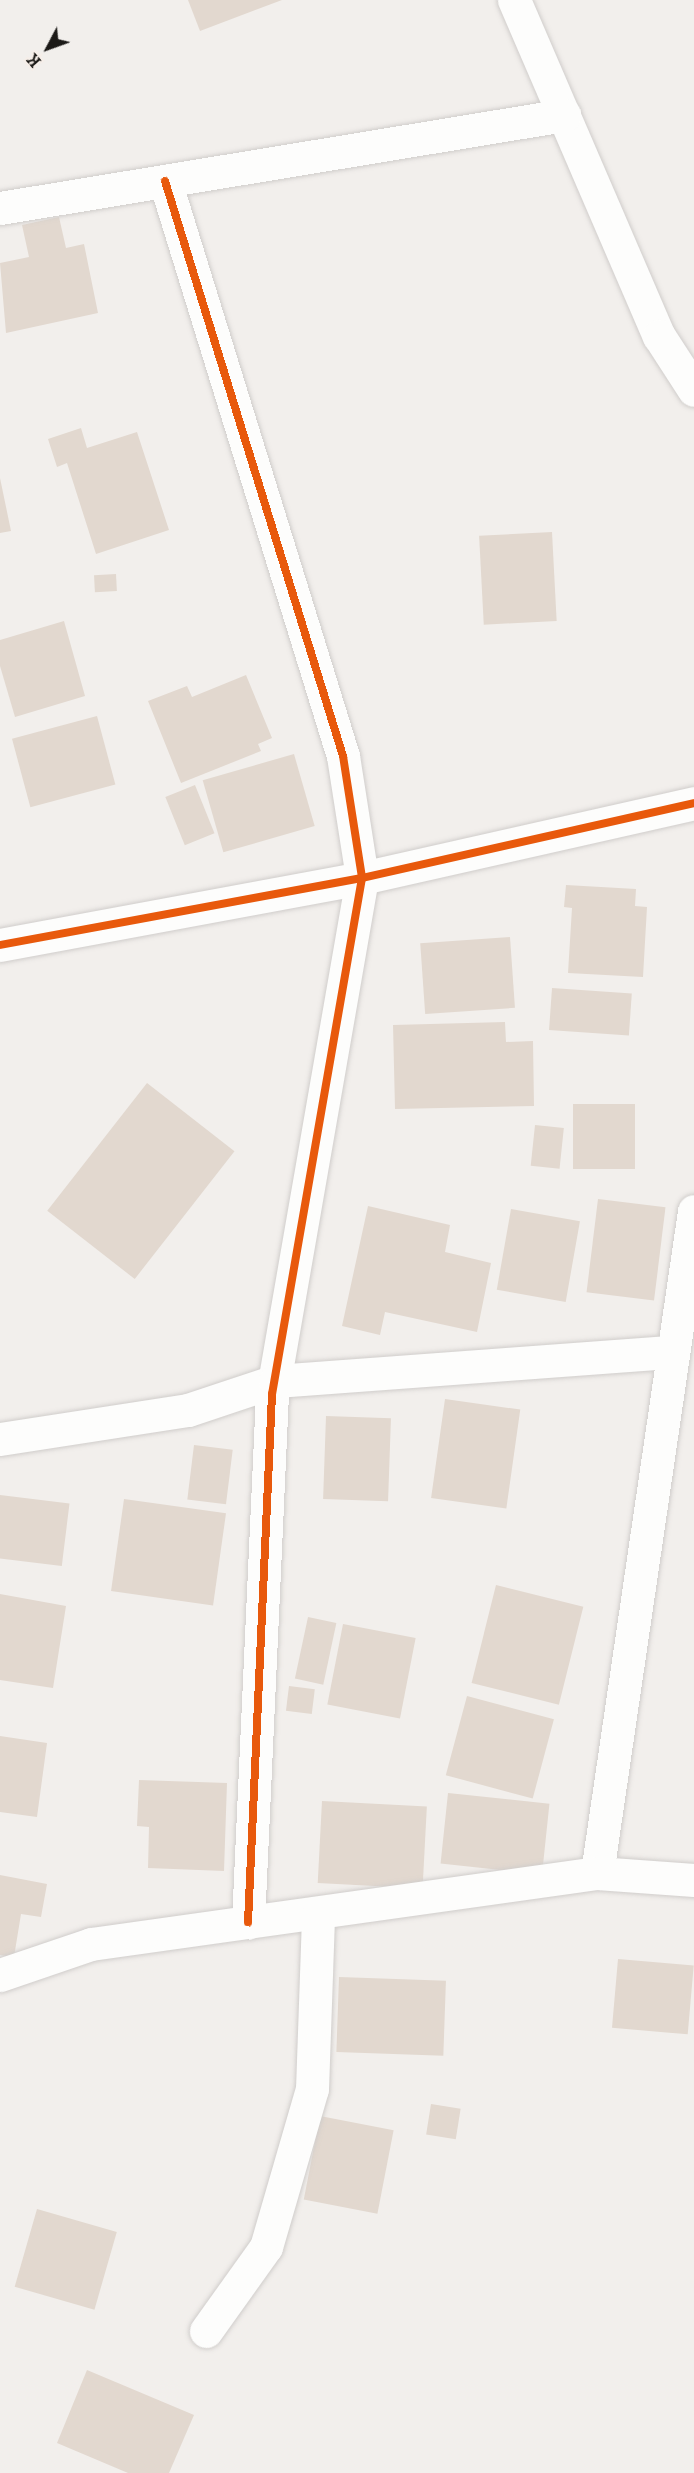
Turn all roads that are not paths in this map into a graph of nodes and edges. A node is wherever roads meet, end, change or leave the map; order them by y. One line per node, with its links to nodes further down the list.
1 (514, 0): 2 (street)
2 (564, 116): 3 (street); 5 (street)
3 (165, 181): 4 (street); 7 (street)
4 (0, 208)
5 (694, 390)
6 (694, 803): 7 (street)
7 (362, 878): 8 (street); 11 (street)
8 (0, 945)
9 (694, 1211): 10 (street)
10 (673, 1352): 11 (street); 13 (street)
11 (275, 1381): 12 (street); 16 (street)
12 (0, 1439)
13 (597, 1873): 14 (street); 15 (street)
14 (694, 1880)
15 (318, 1914): 16 (street); 18 (street)
16 (248, 1922): 17 (street)
17 (0, 1975)
18 (206, 2331)

